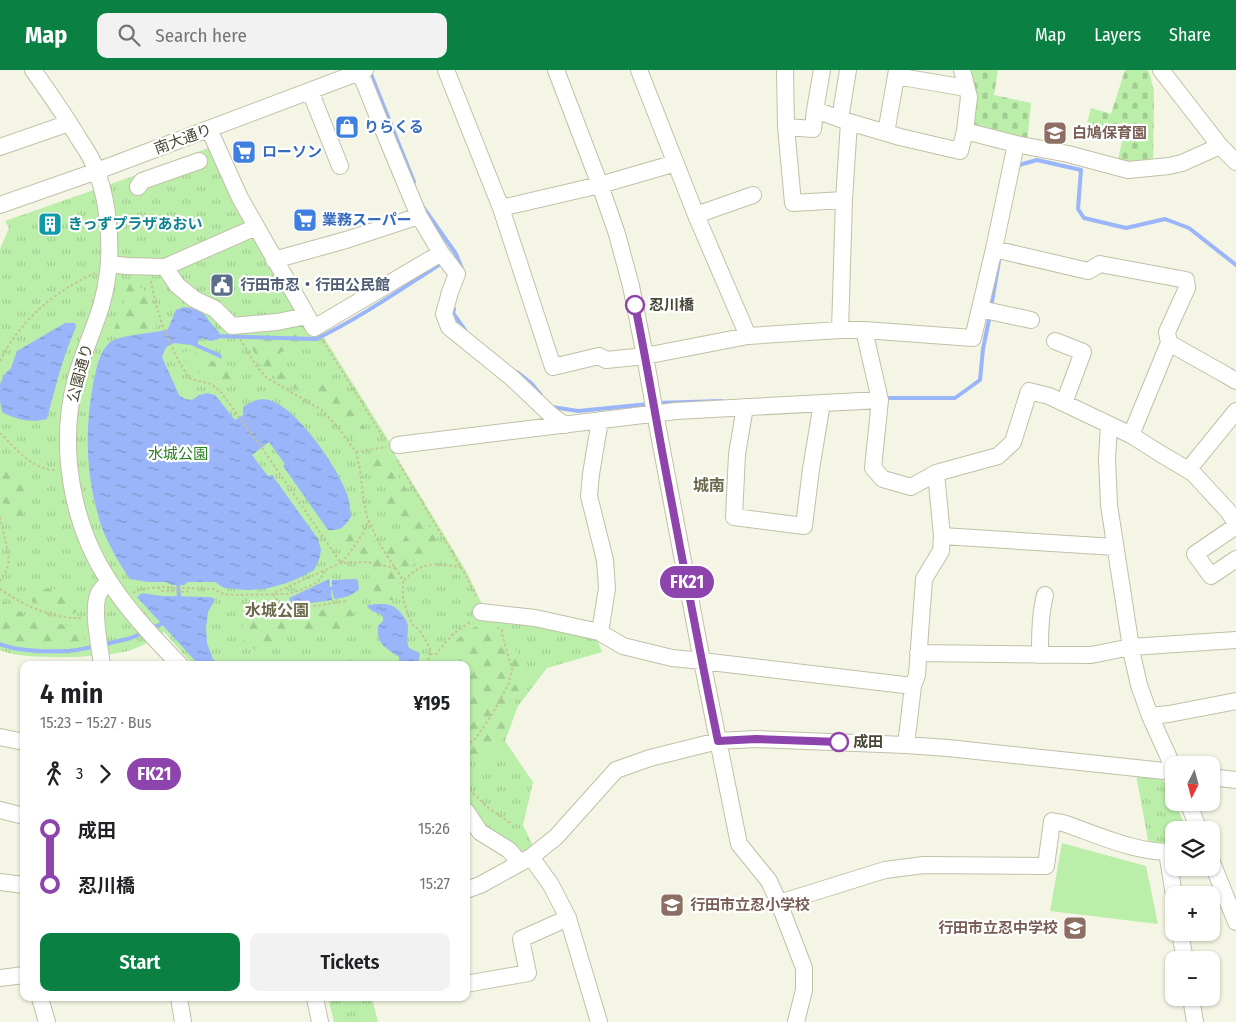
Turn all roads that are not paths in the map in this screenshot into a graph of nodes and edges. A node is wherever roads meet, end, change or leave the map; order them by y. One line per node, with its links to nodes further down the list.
1 (33, 70): 16 (street, 公園通り)
2 (446, 70): 34 (street)
3 (556, 70): 29 (street)
4 (640, 70): 26 (street)
5 (785, 70): 17 (street)
6 (822, 70): 14 (street)
7 (848, 70): 15 (street)
8 (962, 70): 12 (street)
9 (1161, 70): 22 (street)
10 (362, 71): 13 (street, 南大通り); 36 (street)
11 (896, 73): 12 (street); 20 (street)
12 (966, 88): 19 (street)
13 (310, 91): 18 (street, 南大通り); 27 (street)
14 (815, 110): 15 (street); 17 (street)
15 (844, 120): 20 (street); 32 (street)
16 (69, 123): 23 (street); 28 (street, 公園通り)
17 (786, 127): 32 (street)
18 (209, 129): 28 (street, 南大通り); 37 (street)
19 (965, 131): 20 (street); 21 (street)
20 (886, 133)
21 (1016, 144): 22 (street); 38 (street)
22 (1220, 146): 25 (street)
23 (0, 147)
24 (199, 161): 30 (street)
25 (1236, 162)
26 (676, 163): 29 (street); 35 (street)
27 (340, 166)
28 (97, 171): 33 (street, 南大通り); 42 (street, 公園通り)
29 (600, 185): 34 (street); 51 (street)
30 (138, 187)
31 (753, 195): 35 (street)
32 (844, 200): 46 (street)
33 (0, 204)
34 (501, 208): 51 (street)
35 (696, 215): 48 (street)
36 (420, 216): 39 (street); 40 (street)
37 (256, 228): 40 (street); 41 (street)
38 (994, 249): 43 (street); 50 (street)
39 (441, 253): 44 (street); 60 (street)
40 (274, 260): 44 (street)
41 (165, 267): 42 (street); 44 (street)
42 (103, 268): 70 (street, 公園通り)
43 (980, 309): 45 (street); 47 (street)
44 (307, 316)
45 (1031, 320)
46 (840, 330): 47 (street); 48 (street)
47 (864, 330): 53 (street)
48 (748, 336): 51 (street)
49 (1055, 341): 55 (street)
50 (1169, 343): 52 (street); 62 (street)
51 (646, 356): 58 (street)
52 (1236, 382)
53 (880, 400): 54 (street); 65 (street)
54 (822, 403): 56 (street); 56 (street)
55 (1064, 403): 61 (street); 65 (street)
56 (745, 407): 58 (street)
57 (1236, 411): 64 (street)
58 (655, 413): 59 (street); 78 (street)
59 (600, 420): 60 (street); 73 (street)
60 (565, 425): 63 (street)
61 (1108, 425): 62 (street); 68 (street)
62 (1131, 435): 64 (street)
63 (398, 453)
64 (1188, 470): 66 (street)
65 (936, 473): 67 (street)
66 (1236, 524): 69 (street)
67 (942, 536): 68 (street); 76 (street)
68 (1115, 547): 75 (street)
69 (1236, 560)
70 (109, 581): 79 (street); 80 (street, 公園通り)
71 (1045, 595): 77 (street)
72 (481, 612): 73 (street)
73 (599, 632): 78 (street)
74 (1236, 640): 75 (street)
75 (1131, 647): 77 (street); 83 (street)
76 (918, 652): 77 (street); 81 (street)
77 (1040, 655)
78 (702, 660): 81 (street); 86 (street)
79 (101, 661)
80 (176, 661)
81 (912, 686): 87 (street)
82 (1236, 701): 83 (street)
83 (1150, 716): 88 (street)
84 (0, 737): 85 (street)
85 (20, 741)
86 (718, 741): 87 (street); 96 (street); 101 (street)
87 (906, 745): 89 (street)
88 (1168, 756)
89 (1165, 769)
90 (1220, 778): 91 (street)
91 (1236, 780)
92 (0, 810): 93 (street)
93 (20, 815)
94 (470, 817): 96 (street)
95 (1165, 852): 101 (street)
96 (525, 860): 100 (street); 102 (street)
97 (1217, 876): 103 (street)
98 (0, 882): 99 (street)
99 (20, 884)
100 (470, 889)
101 (779, 903): 115 (street)
102 (568, 918): 106 (street); 114 (street)
103 (1236, 922)
104 (20, 976): 105 (street)
105 (0, 978)
106 (470, 983)
107 (41, 1001): 111 (street)
108 (180, 1001): 112 (street)
109 (316, 1001): 113 (street)
110 (1192, 1006): 116 (street)
111 (47, 1022)
112 (183, 1022)
113 (320, 1022)
114 (599, 1022)
115 (796, 1022)
116 (1195, 1022)

